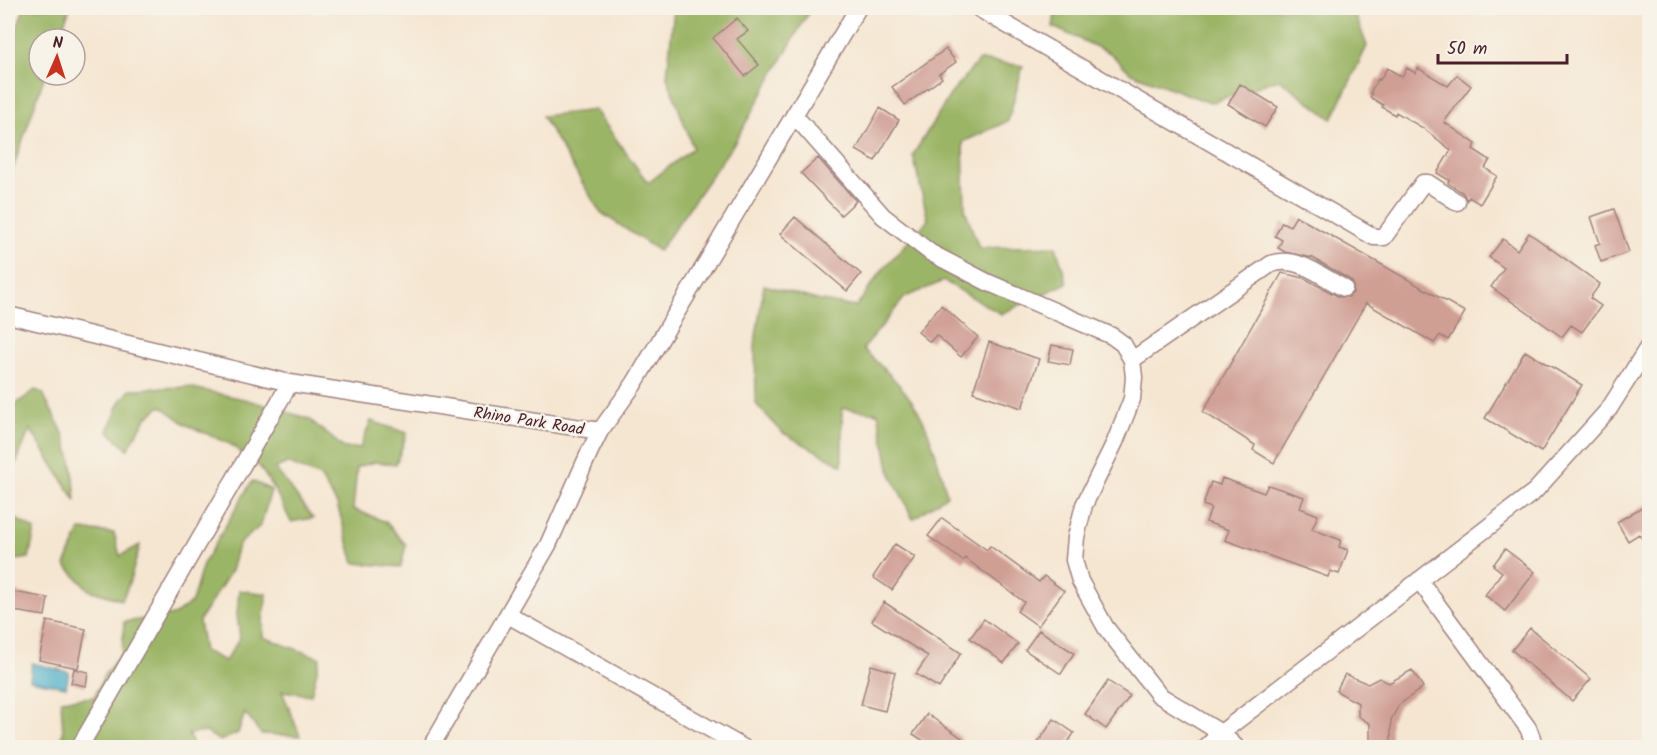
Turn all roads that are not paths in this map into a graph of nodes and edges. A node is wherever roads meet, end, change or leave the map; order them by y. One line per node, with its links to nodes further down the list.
1 (858, 8): 3 (street, Rhino Park Road)
2 (978, 8): 4 (street)
3 (794, 115): 8 (street); 10 (street, Rhino Park Road)
4 (1457, 202)
5 (1344, 288): 8 (street)
6 (8, 315): 9 (street, Rhino Park Road)
7 (1650, 344): 11 (street)
8 (1132, 360): 13 (street)
9 (290, 383): 10 (street, Rhino Park Road); 14 (street)
10 (600, 431): 12 (street)
11 (1419, 580): 13 (street); 19 (street)
12 (508, 615): 15 (street); 16 (street)
13 (1221, 733): 17 (street); 18 (street)
14 (79, 747)
15 (430, 747)
16 (744, 747)
17 (1205, 747)
18 (1237, 747)
19 (1531, 747)

